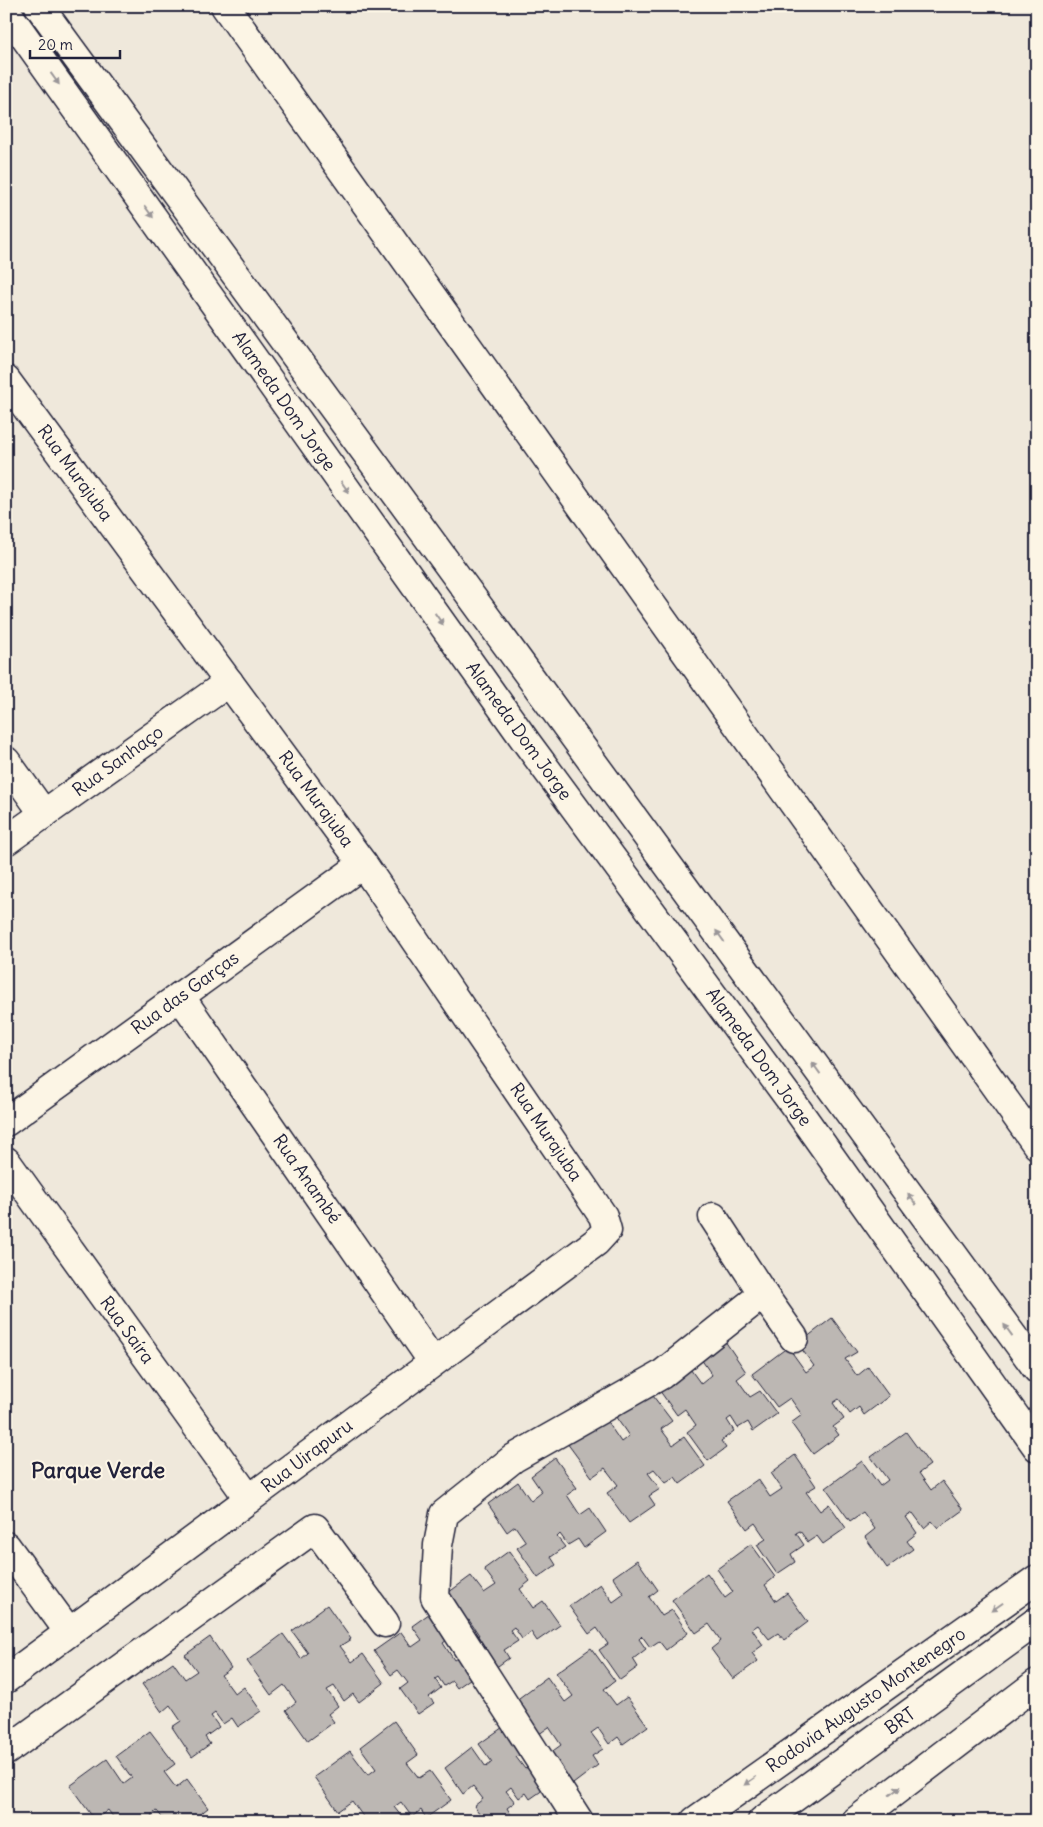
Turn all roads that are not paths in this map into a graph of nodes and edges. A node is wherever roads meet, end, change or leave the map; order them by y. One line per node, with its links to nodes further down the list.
1 (39, 6): 19 (street, Alameda Dom Jorge, one-way to 1)
2 (225, 6): 12 (street)
3 (6, 11): 20 (street, Alameda Dom Jorge, one-way to 20)
4 (6, 380): 5 (street, Rua Murajuba)
5 (229, 682): 7 (street, Rua Sanhaço); 9 (street, Rua Murajuba)
6 (6, 761): 7 (street)
7 (44, 814): 8 (street, Rua Sanhaço)
8 (6, 841)
9 (364, 864): 10 (street, Rua das Garças); 15 (street, Rua Murajuba)
10 (180, 996): 11 (street, Rua das Garças); 18 (street, Rua Anambé)
11 (6, 1122)
12 (1037, 1146)
13 (6, 1161): 21 (street, Rua Saíra)
14 (713, 1218): 16 (street)
15 (607, 1230): 18 (street, Rua Uirapuru)
16 (763, 1294): 17 (street); 31 (street)
17 (794, 1338)
18 (433, 1362): 21 (street, Rua Uirapuru)
19 (1037, 1369)
20 (1037, 1447)
21 (248, 1499): 26 (street, Rua Uirapuru)
22 (6, 1546): 26 (street)
23 (1037, 1578): 32 (street, Rodovia Augusto Montenegro, one-way to 32)
24 (1037, 1621): 33 (street, BRT)
25 (385, 1623): 29 (street)
26 (69, 1632): 27 (street, Rua Uirapuru)
27 (6, 1679)
28 (1037, 1683): 30 (street, one-way to 28)
29 (6, 1750)
30 (866, 1818)
31 (579, 1821)
32 (694, 1821)
33 (762, 1821)

